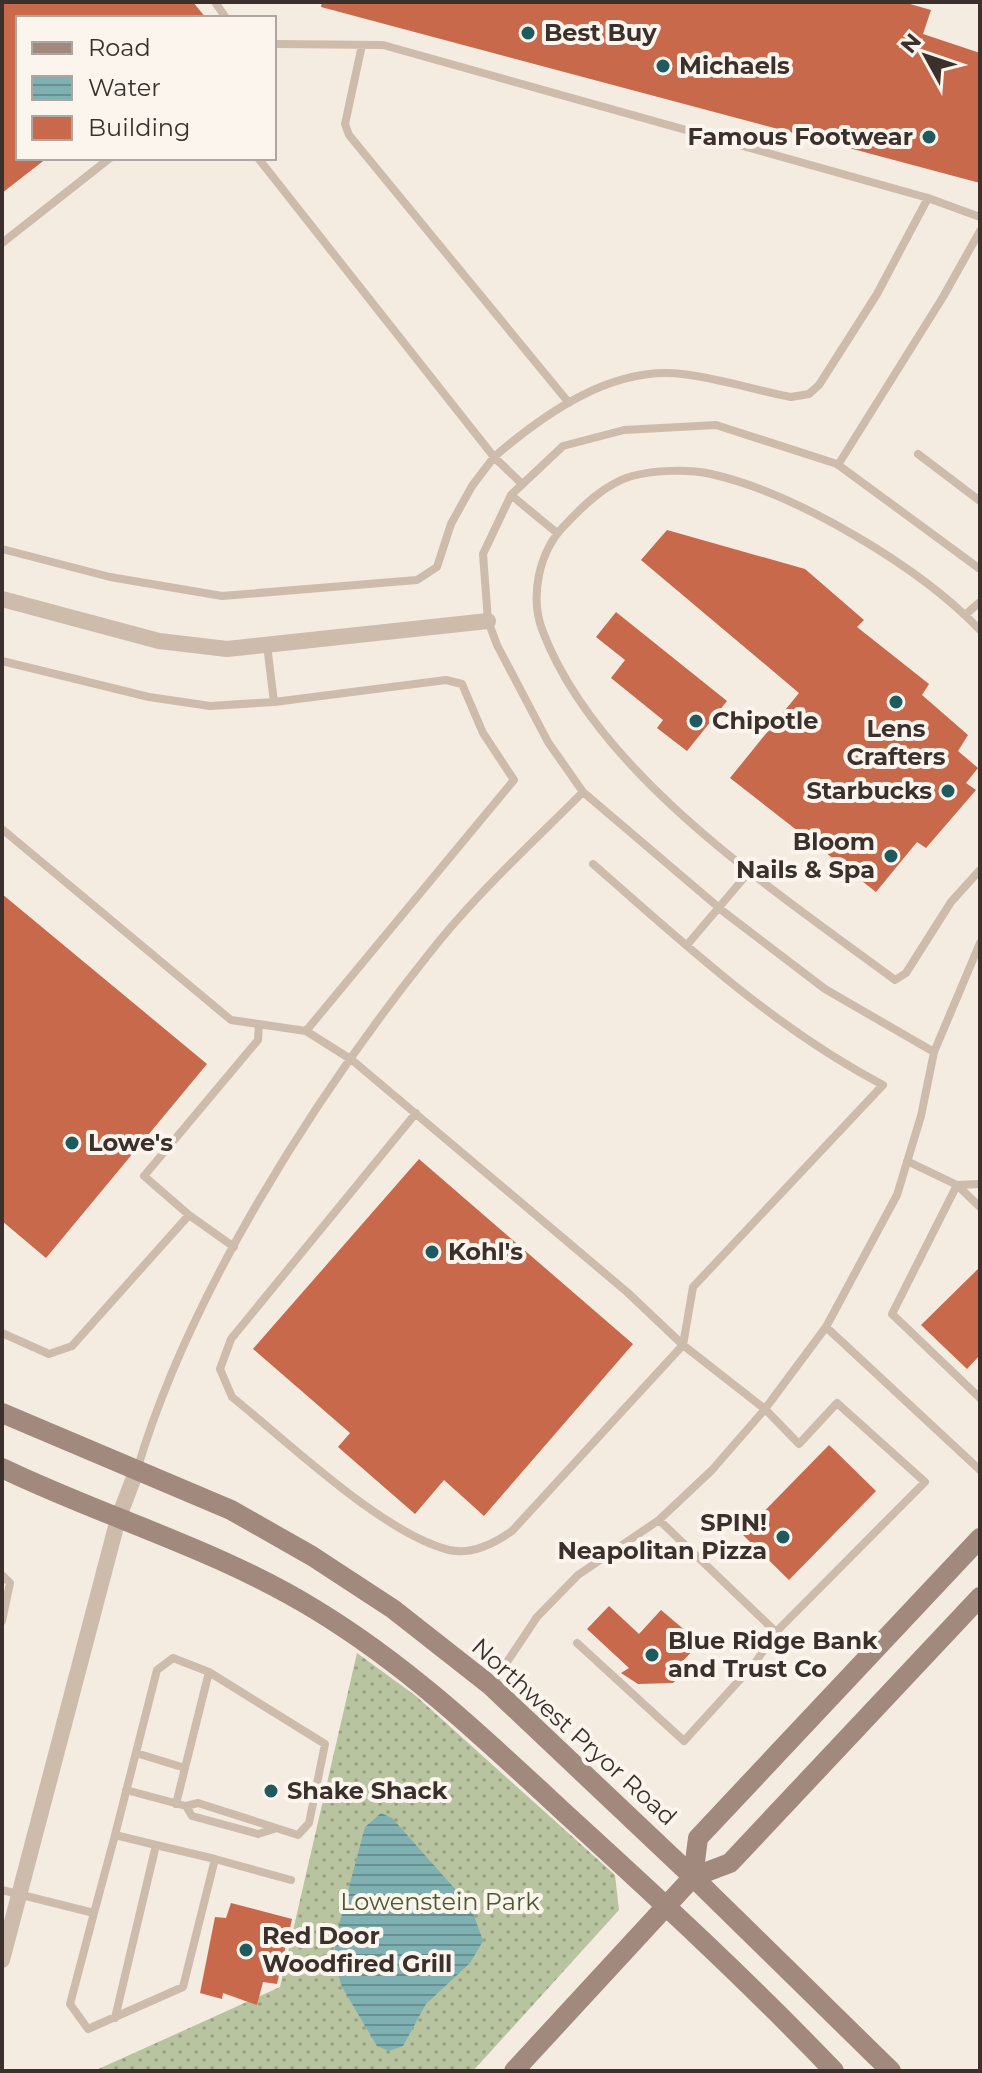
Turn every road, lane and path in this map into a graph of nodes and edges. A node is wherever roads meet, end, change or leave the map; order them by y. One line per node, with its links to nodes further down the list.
1 (276, 44): 2 (lane)
2 (362, 45): 5 (lane); 9 (lane)
3 (107, 160): 8 (lane)
4 (260, 160): 11 (lane)
5 (928, 198): 6 (lane); 9 (lane)
6 (980, 217)
7 (980, 231): 12 (lane)
8 (2, 243)
9 (569, 403): 11 (lane)
10 (918, 454): 15 (lane)
11 (494, 457): 13 (lane); 17 (lane)
12 (838, 465): 13 (lane); 18 (lane)
13 (521, 483): 14 (lane)
14 (511, 495): 16 (lane); 22 (lane)
15 (980, 501)
16 (557, 533): 21 (lane); 31 (lane)
17 (2, 549)
18 (980, 569)
19 (2, 599): 24 (street)
20 (980, 602): 21 (lane)
21 (965, 615): 23 (lane)
22 (488, 621): 24 (street); 27 (lane)
23 (980, 630)
24 (267, 645): 26 (lane)
25 (2, 661): 26 (lane)
26 (274, 702): 36 (lane)
27 (583, 792): 32 (lane); 38 (lane)
28 (2, 829): 35 (lane)
29 (593, 864): 34 (lane)
30 (980, 870): 31 (lane)
31 (749, 872): 32 (lane)
32 (719, 908): 34 (lane); 37 (lane)
33 (980, 943): 37 (lane)
34 (687, 945): 48 (lane)
35 (259, 1024): 36 (lane); 44 (lane)
36 (306, 1031): 38 (lane)
37 (934, 1052): 40 (lane)
38 (352, 1060): 39 (lane); 45 (lane)
39 (416, 1113): 48 (lane); 48 (lane)
40 (907, 1161): 42 (lane); 46 (lane)
41 (980, 1184): 42 (lane)
42 (957, 1185): 43 (lane); 49 (lane)
43 (980, 1207)
44 (189, 1215): 45 (lane); 47 (lane)
45 (234, 1247): 54 (lane)
46 (826, 1327): 50 (lane); 53 (lane)
47 (2, 1333)
48 (683, 1345): 50 (lane)
49 (980, 1398)
50 (765, 1409): 56 (lane); 61 (lane)
51 (2, 1413): 54 (main road, Northwest Pryor Road)
52 (2, 1468): 55 (main road)
53 (980, 1470)
54 (136, 1472): 55 (street); 64 (main road, Northwest Pryor Road)
55 (118, 1519): 77 (street); 78 (main road)
56 (659, 1520): 61 (lane); 64 (lane)
57 (980, 1538): 74 (main road)
58 (2, 1575): 60 (lane)
59 (980, 1597): 74 (main road)
60 (2, 1621)
61 (776, 1632): 62 (lane)
62 (577, 1643)
63 (209, 1672): 65 (lane); 66 (lane); 70 (lane)
64 (491, 1686): 74 (main road, Northwest Pryor Road)
65 (136, 1753): 66 (lane); 67 (lane)
66 (185, 1768): 68 (lane)
67 (126, 1790): 68 (lane); 71 (lane)
68 (176, 1804): 69 (lane)
69 (186, 1806): 70 (lane); 70 (lane)
70 (274, 1829)
71 (115, 1835): 72 (lane); 79 (lane)
72 (156, 1845): 73 (lane); 81 (lane)
73 (215, 1859): 75 (lane); 81 (lane)
74 (693, 1877): 78 (main road); 84 (main road, Northwest Pryor Road)
75 (291, 1880)
76 (2, 1890): 77 (lane)
77 (20, 1892): 79 (lane); 80 (street)
78 (666, 1906): 82 (main road); 83 (main road)
79 (94, 1913): 81 (lane)
80 (2, 1960)
81 (115, 2018)
82 (514, 2071)
83 (834, 2071)
84 (891, 2071)

